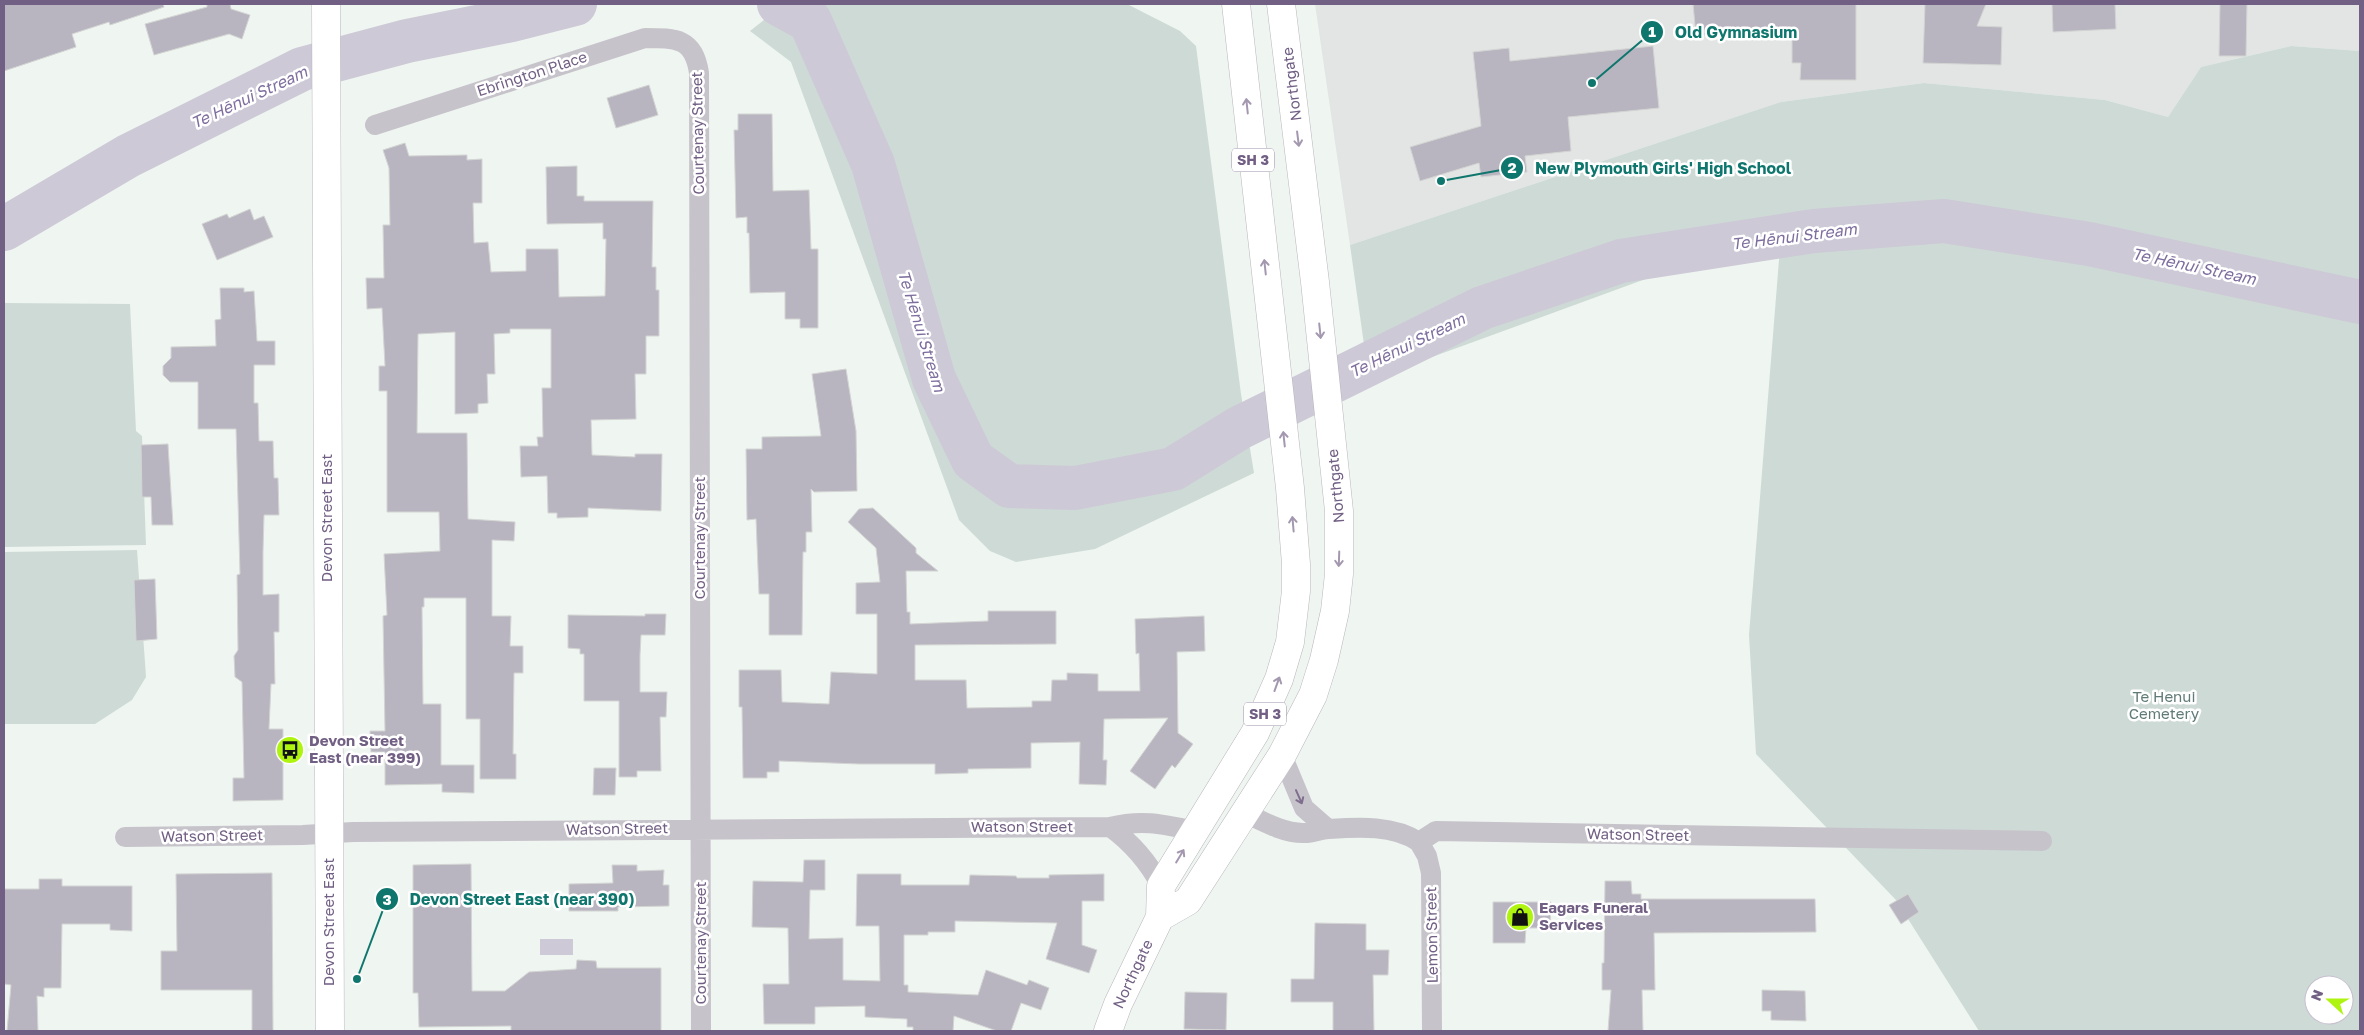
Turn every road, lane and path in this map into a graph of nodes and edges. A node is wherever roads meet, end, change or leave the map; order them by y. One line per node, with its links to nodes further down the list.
1 (1236, 4): 11 (main road, Northgate / SH 3, one-way to 1)
2 (1281, 4): 6 (main road, Northgate / SH 3, one-way to 6)
3 (326, 13): 12 (main road, Devon Street East)
4 (689, 46): 5 (street, Ebrington Place); 9 (street, Courtenay Street)
5 (375, 124)
6 (1282, 755): 7 (main road, Northgate / SH 3); 10 (street, one-way to 10)
7 (1245, 813): 10 (street); 17 (main road, Northgate / SH 3)
8 (1110, 827): 9 (street, Watson Street); 11 (street, Watson Street); 16 (street)
9 (701, 829): 12 (street, Watson Street); 19 (street, Courtenay Street)
10 (1328, 829): 15 (street)
11 (1195, 831): 16 (main road, Northgate / SH 3, one-way to 11)
12 (328, 833): 13 (street, Watson Street); 18 (main road, Devon Street East)
13 (125, 837)
14 (2042, 841): 15 (street, Watson Street)
15 (1419, 842): 21 (street, Lemon Street)
16 (1161, 886): 17 (main road, Northgate / SH 3)
17 (1160, 917): 20 (main road, Northgate / SH 3)
18 (330, 1031)
19 (702, 1031)
20 (1108, 1031)
21 (1432, 1031)

